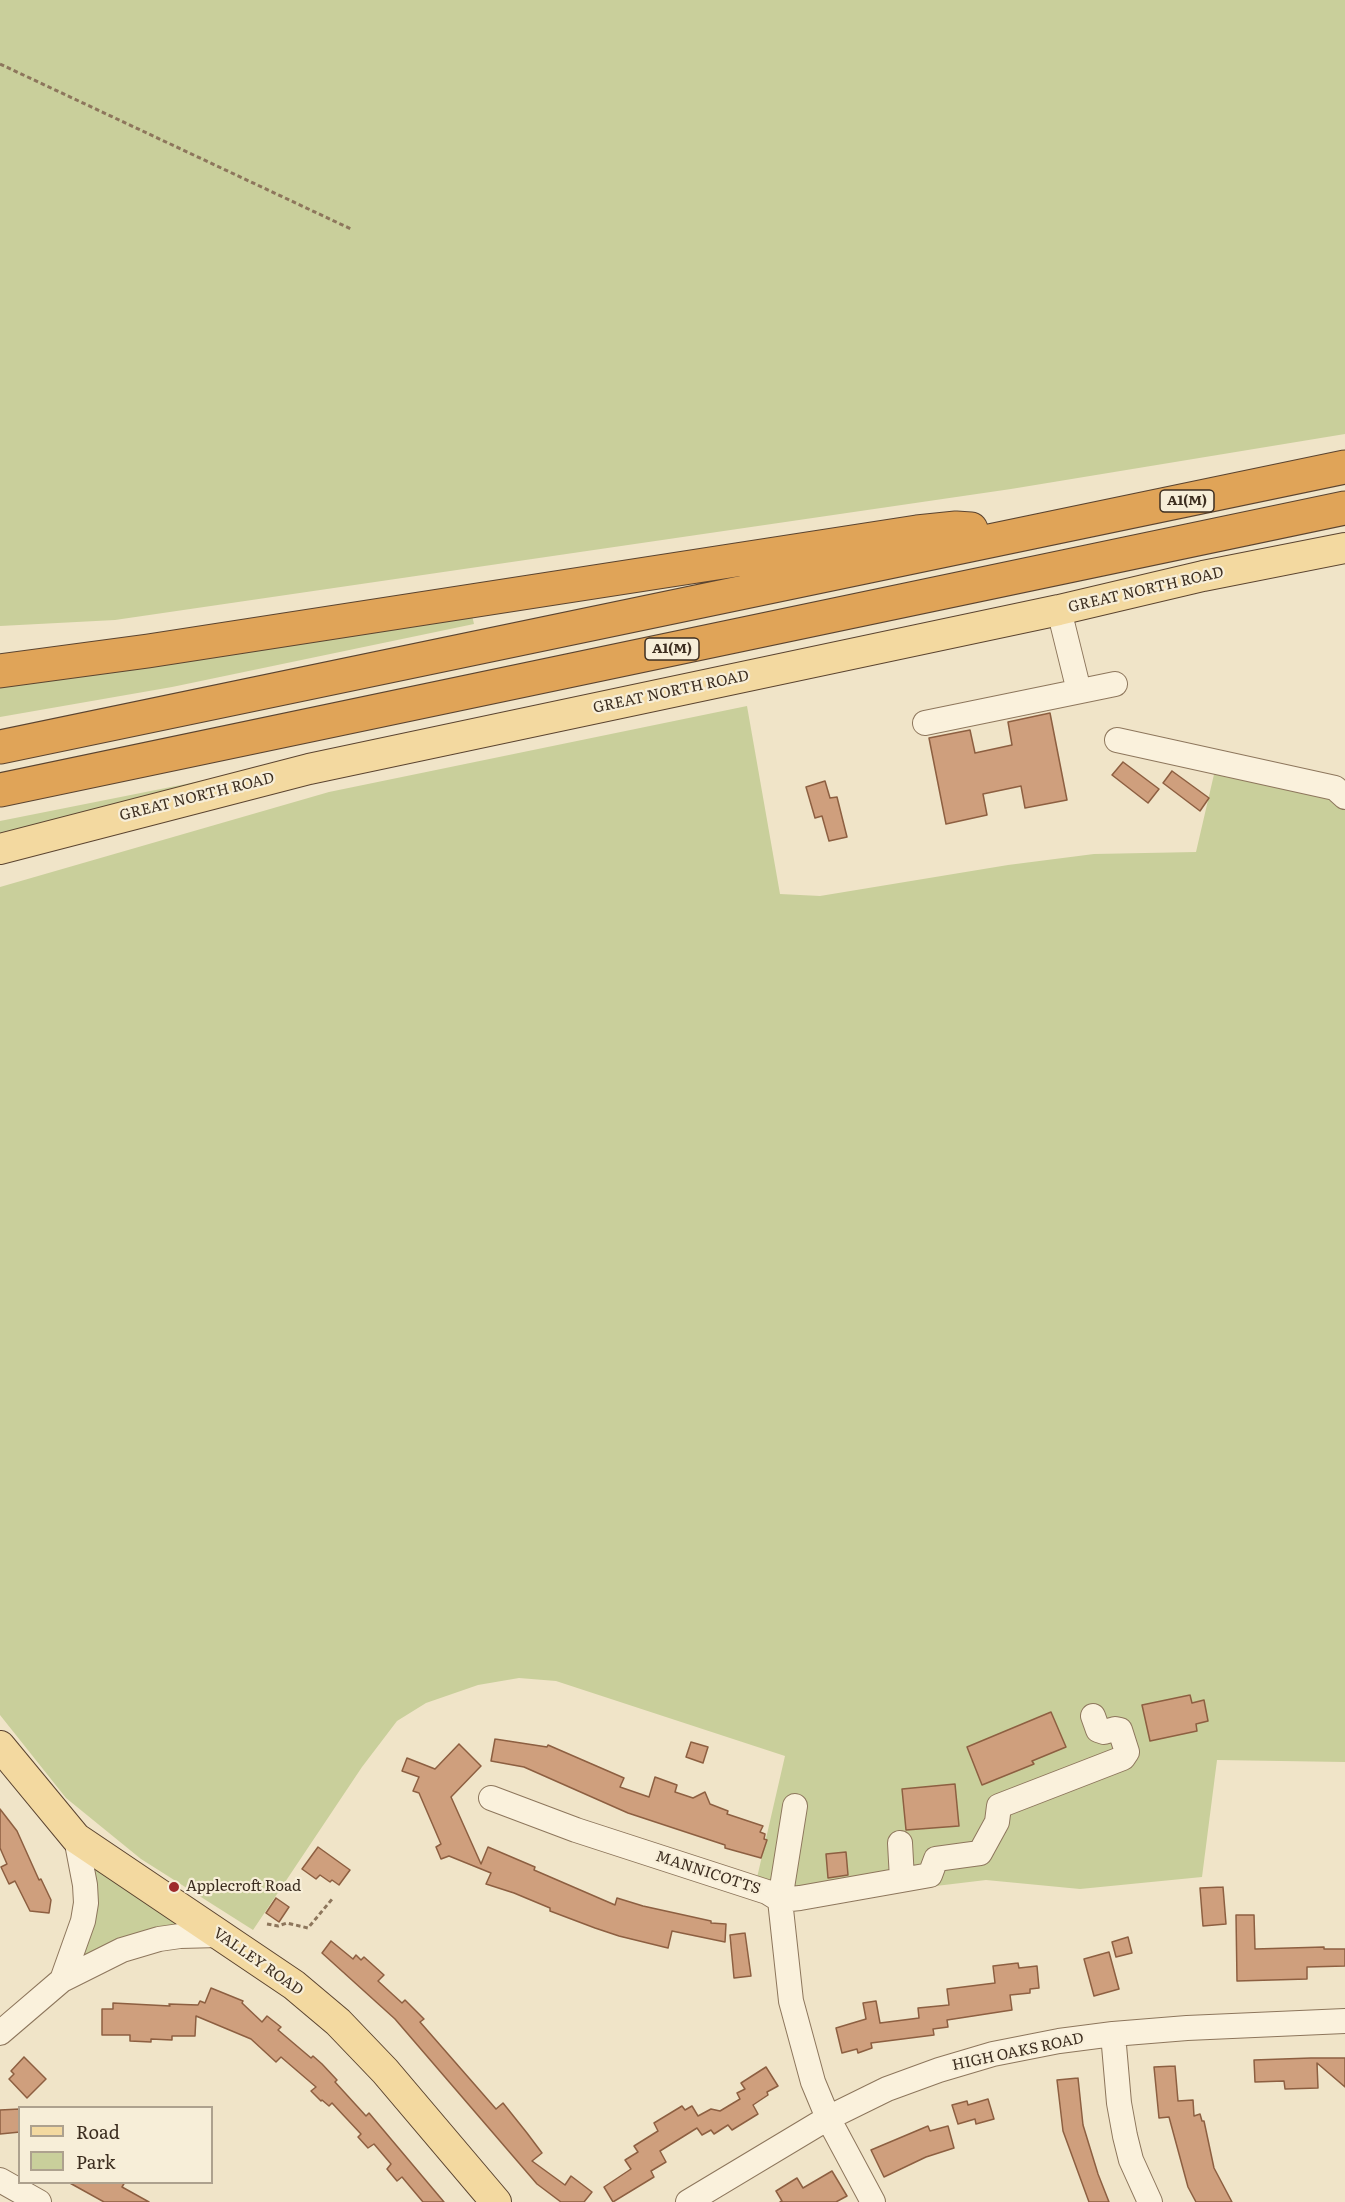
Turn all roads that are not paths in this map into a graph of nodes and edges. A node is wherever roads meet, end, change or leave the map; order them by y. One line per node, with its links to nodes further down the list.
1 (1345, 467): 3 (highway, A1(M))
2 (1345, 508): 12 (highway, A1(M))
3 (1029, 534): 6 (highway, A1(M)); 11 (highway, A1(M))
4 (1345, 548): 5 (main road, GREAT NORTH ROAD)
5 (1059, 610): 8 (street); 14 (main road, GREAT NORTH ROAD)
6 (0, 671)
7 (1115, 684): 8 (street)
8 (1079, 691): 9 (street)
9 (925, 723)
10 (1117, 740): 13 (street)
11 (0, 747)
12 (0, 790)
13 (1345, 797)
14 (0, 849)
15 (1093, 1716): 21 (street)
16 (0, 1746): 19 (main road, VALLEY ROAD)
17 (491, 1798): 22 (street, MANNICOTTS)
18 (795, 1806): 22 (street)
19 (76, 1838): 23 (main road, VALLEY ROAD); 24 (street)
20 (900, 1844): 21 (street)
21 (902, 1879): 22 (street)
22 (780, 1900): 28 (street, MANNICOTTS)
23 (219, 1935): 24 (street); 31 (main road, VALLEY ROAD)
24 (62, 1980): 26 (street)
25 (1345, 2021): 27 (street, HIGH OAKS ROAD)
26 (0, 2033)
27 (1113, 2034): 28 (street, HIGH OAKS ROAD); 34 (street)
28 (828, 2118): 32 (street, HIGH OAKS ROAD); 33 (street, MANNICOTTS)
29 (0, 2180): 30 (street)
30 (39, 2202)
31 (496, 2202)
32 (688, 2202)
33 (873, 2202)
34 (1150, 2202)

